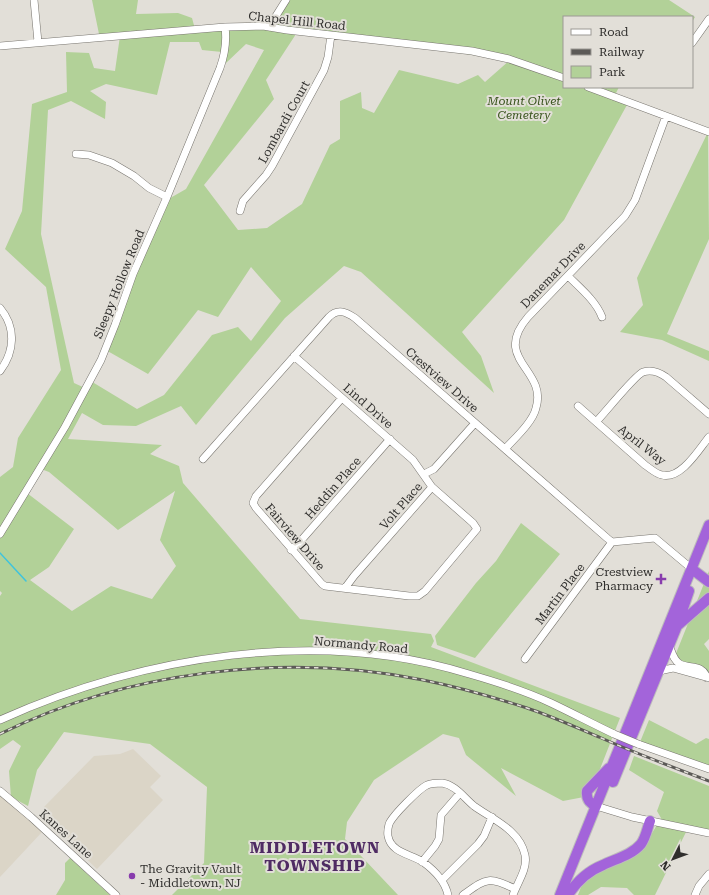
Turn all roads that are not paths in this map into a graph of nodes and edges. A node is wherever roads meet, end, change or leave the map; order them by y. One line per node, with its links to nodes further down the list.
1 (34, 0): 7 (street)
2 (286, 0): 5 (street)
3 (709, 19): 8 (street)
4 (225, 27): 5 (street, Chapel Hill Road); 7 (street, Chapel Hill Road); 15 (street, Sleepy Hollow Road)
5 (269, 27): 6 (street, Chapel Hill Road)
6 (331, 35): 10 (street, Chapel Hill Road); 16 (street, Lombardi Court)
7 (38, 42): 9 (street, Chapel Hill Road)
8 (693, 42)
9 (0, 46)
10 (563, 78)
11 (591, 88): 12 (street)
12 (666, 116): 13 (street); 17 (street, Danemar Drive)
13 (709, 132)
14 (76, 154): 15 (street)
15 (167, 197): 34 (street, Sleepy Hollow Road)
16 (240, 211)
17 (568, 276): 19 (street); 29 (street, Danemar Drive)
18 (0, 308): 21 (street)
19 (602, 317)
20 (294, 356): 22 (street, Lind Drive); 26 (street, Crestview Drive); 30 (street, Crestview Drive)
21 (0, 371)
22 (342, 398): 28 (street, Lind Drive); 37 (street, Fairview Drive)
23 (578, 406): 25 (street, April Way)
24 (709, 414): 25 (street)
25 (596, 422): 27 (street, April Way)
26 (475, 423): 29 (street, Crestview Drive); 31 (street, Volt Place)
27 (709, 437)
28 (390, 439): 31 (street, Lind Drive); 37 (street, Heddin Place)
29 (505, 449): 35 (street, Crestview Drive)
30 (203, 459)
31 (424, 474): 32 (street, Volt Place)
32 (432, 487): 40 (street, Volt Place); 40 (street, Fairview Drive)
33 (709, 525): 38 (highway)
34 (0, 534)
35 (612, 542): 38 (street); 44 (street, Martin Place)
36 (709, 543): 38 (highway)
37 (291, 550): 40 (street, Fairview Drive)
38 (694, 570): 39 (highway); 42 (highway); 48 (highway)
39 (709, 582)
40 (345, 588)
41 (709, 598): 42 (highway)
42 (677, 626): 43 (highway)
43 (669, 645): 45 (highway); 46 (street)
44 (525, 659)
45 (659, 671): 46 (street); 52 (highway)
46 (708, 678)
47 (0, 720): 49 (street, Normandy Road, bridge)
48 (616, 758): 52 (highway); 52 (highway)
49 (709, 769)
50 (0, 791): 61 (street, Kanes Lane)
51 (460, 793): 53 (street); 56 (street); 56 (street)
52 (599, 806): 54 (street); 60 (highway)
53 (492, 817): 58 (street); 59 (street)
54 (650, 821): 55 (street); 60 (highway)
55 (709, 833)
56 (422, 862): 58 (street)
57 (709, 874): 64 (street)
58 (442, 880): 62 (street)
59 (514, 892): 63 (street)
60 (563, 894)
61 (116, 895)
62 (448, 895)
63 (463, 895)
64 (695, 895)

